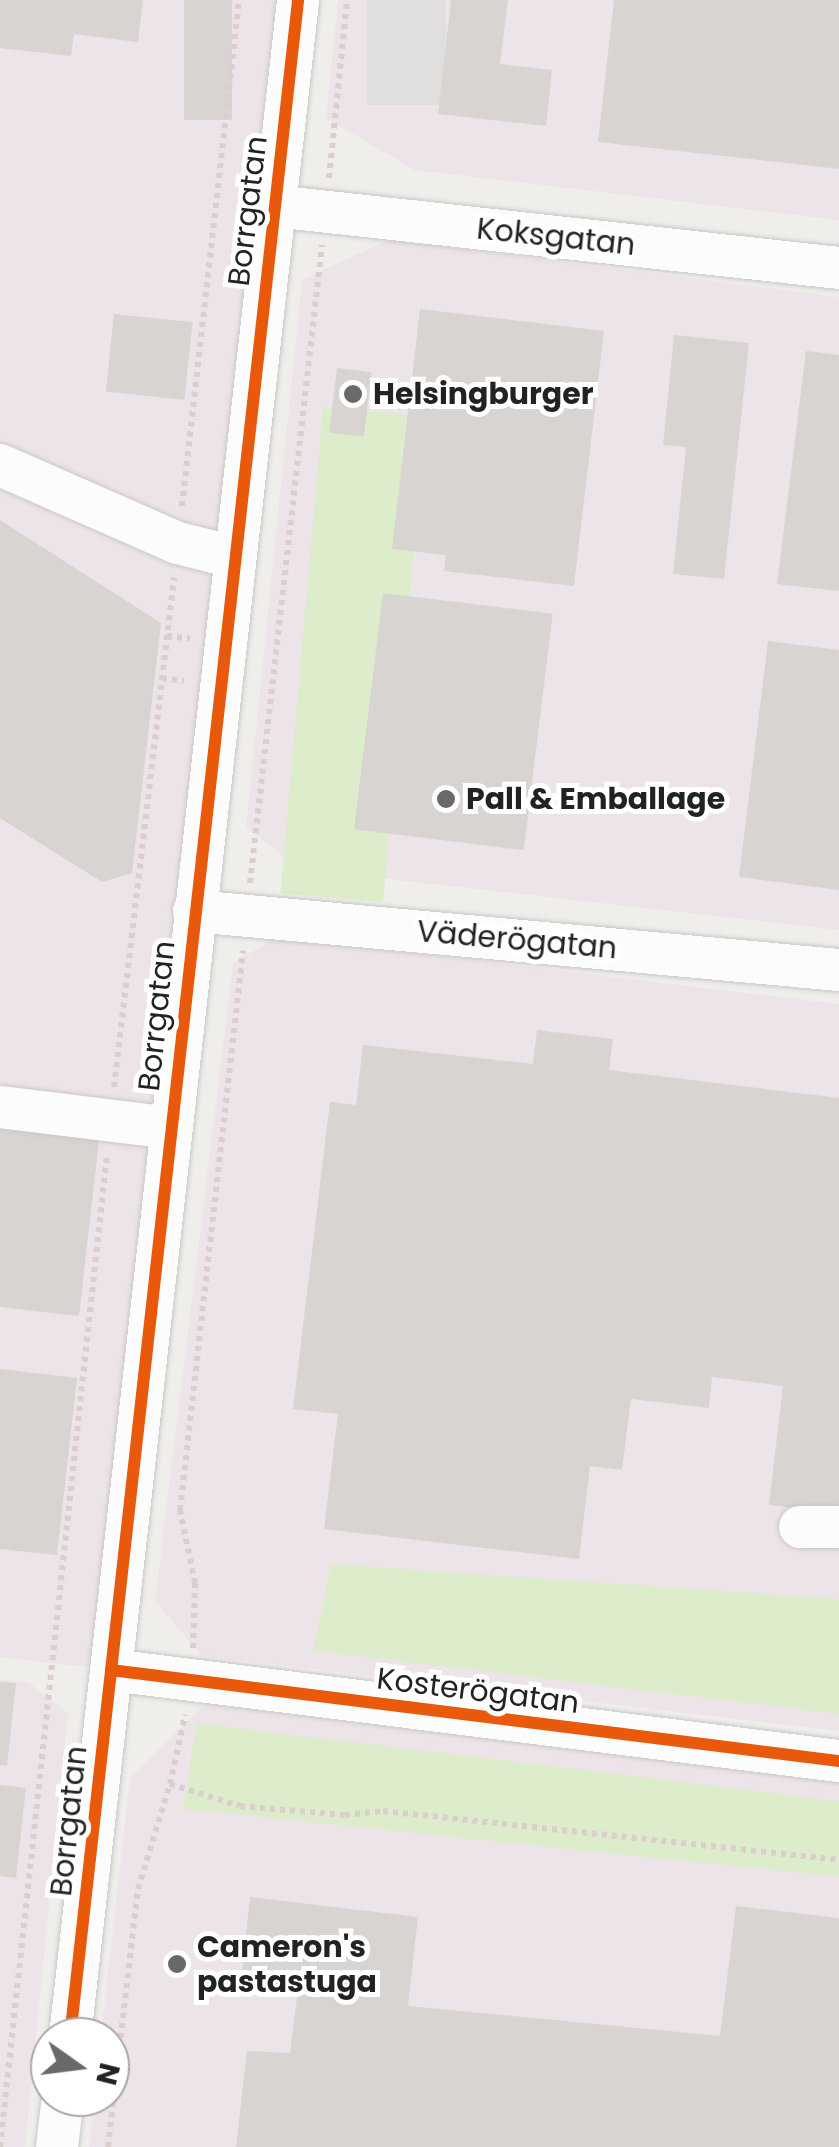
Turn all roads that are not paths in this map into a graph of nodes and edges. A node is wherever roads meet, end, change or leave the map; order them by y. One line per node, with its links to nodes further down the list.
1 (298, 0): 2 (street, Borrgatan)
2 (274, 206): 3 (street, Koksgatan); 5 (street, Borrgatan)
3 (839, 268)
4 (0, 465): 5 (street)
5 (234, 558): 6 (street, Borrgatan)
6 (194, 911): 7 (street, Väderögatan); 9 (street, Borrgatan)
7 (839, 970)
8 (0, 1107): 9 (street)
9 (170, 1128): 10 (street, Borrgatan)
10 (111, 1670): 11 (street, Kosterögatan); 12 (street, Borrgatan)
11 (839, 1761)
12 (72, 2017)
13 (61, 2117): 14 (street)
14 (57, 2147)

